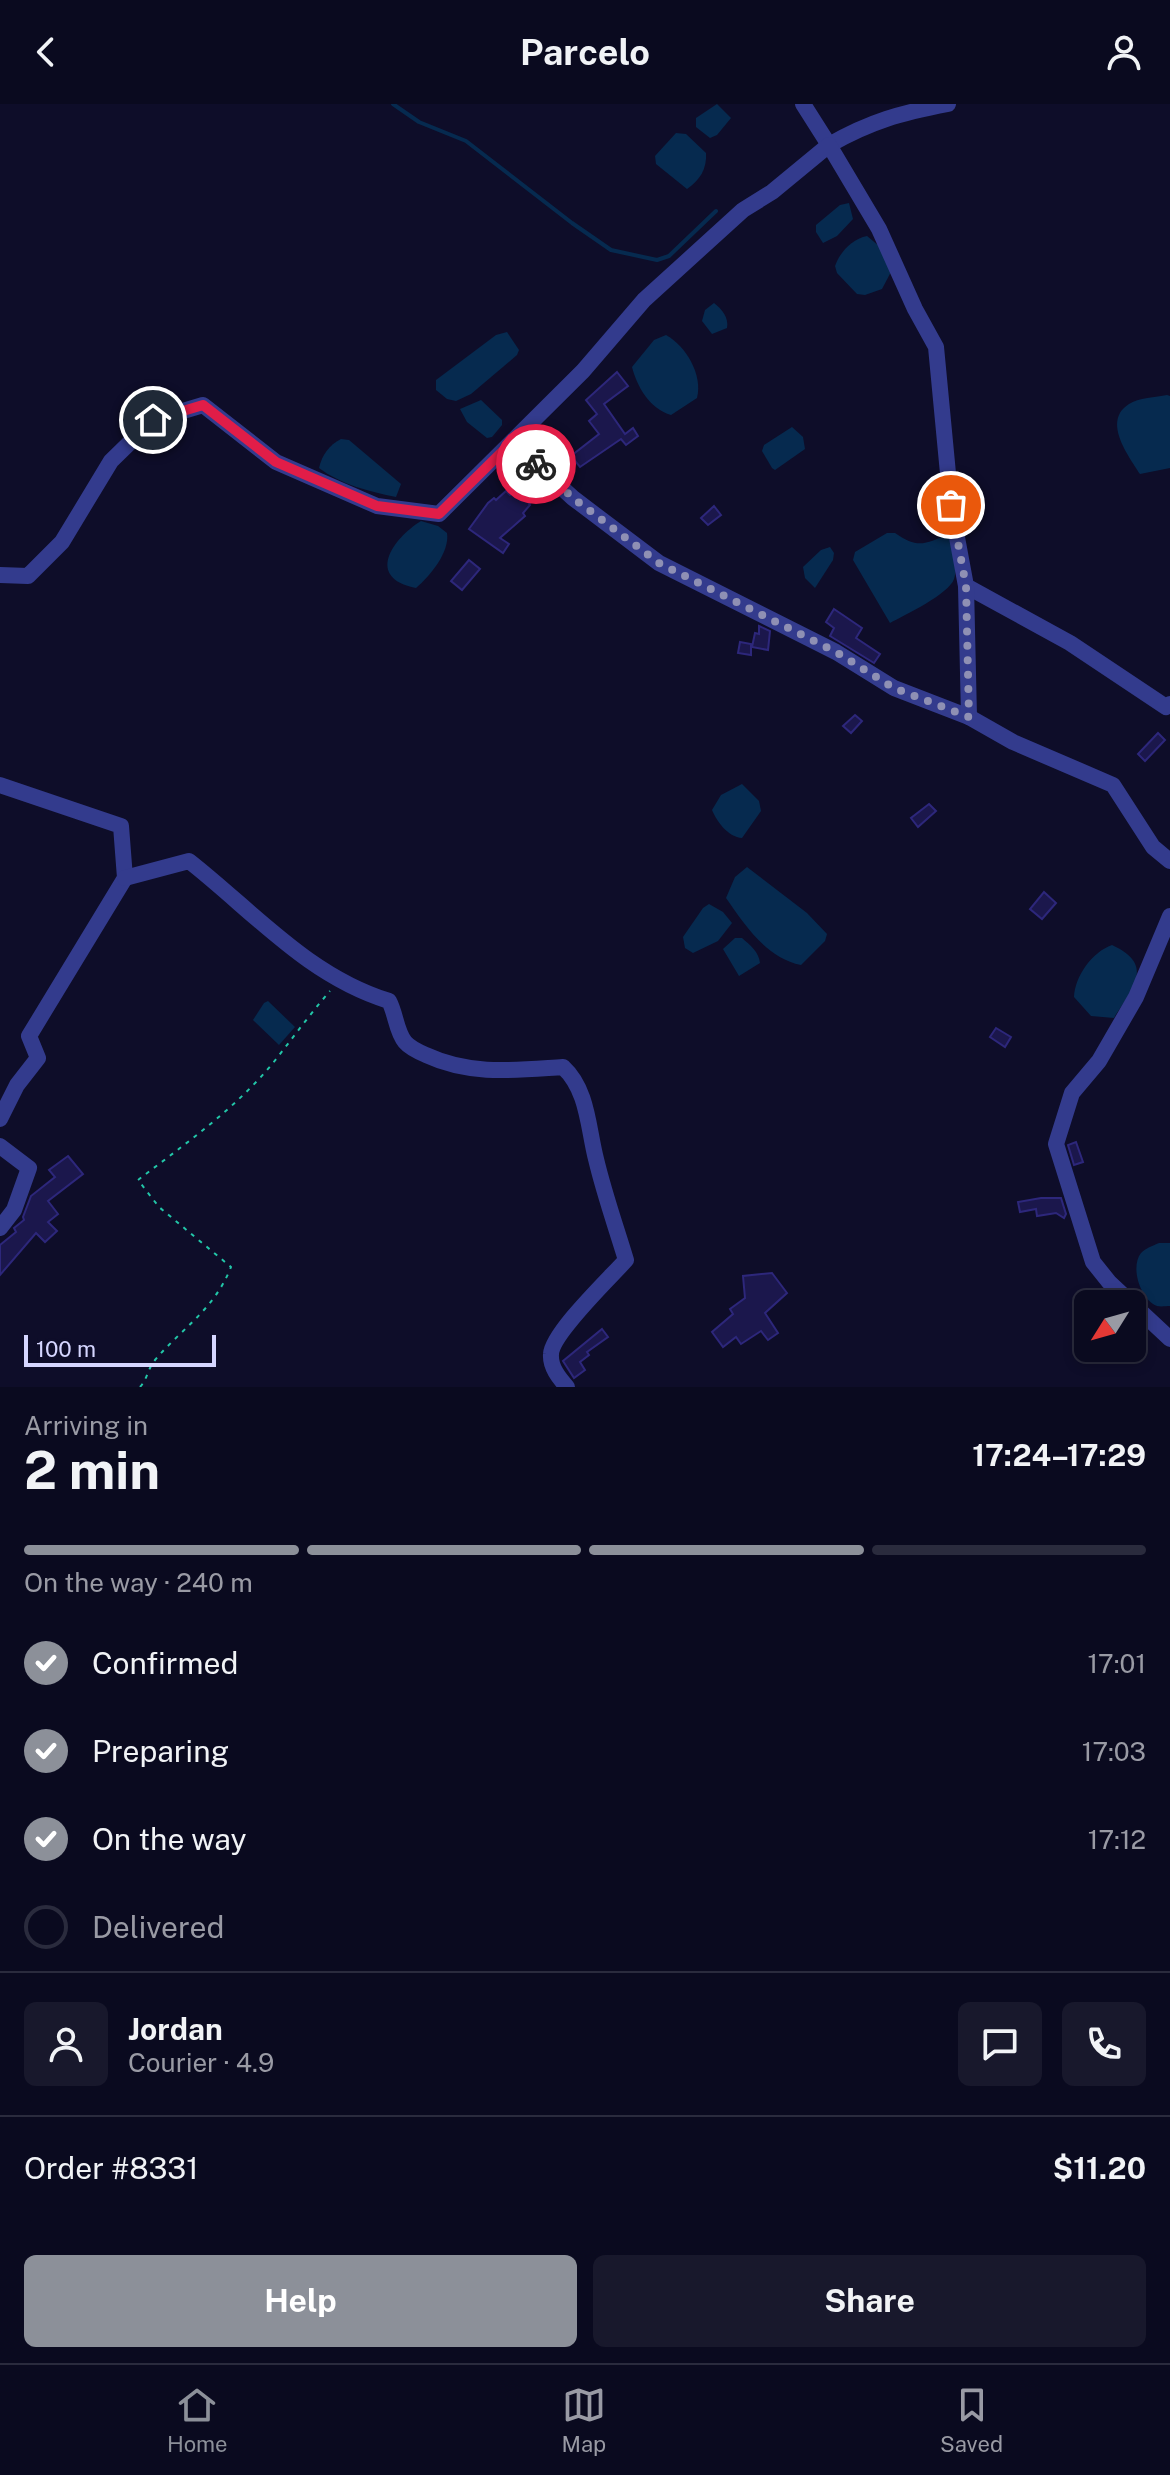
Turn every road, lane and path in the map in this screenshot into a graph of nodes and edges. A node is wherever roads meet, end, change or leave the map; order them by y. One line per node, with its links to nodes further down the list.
1 (803, 104): 3 (street)
2 (948, 104): 3 (street)
3 (829, 145): 4 (street); 6 (street)
4 (512, 442): 5 (street); 8 (street)
5 (0, 575)
6 (966, 586): 7 (street); 8 (street)
7 (1170, 704)
8 (969, 717): 10 (street)
9 (0, 785): 11 (street)
10 (1170, 861)
11 (125, 878): 13 (street); 14 (street)
12 (1170, 916): 17 (street)
13 (339, 981): 18 (path); 19 (street)
14 (0, 1119)
15 (0, 1146): 16 (street)
16 (0, 1228)
17 (1170, 1339)
18 (140, 1387)
19 (567, 1387)

